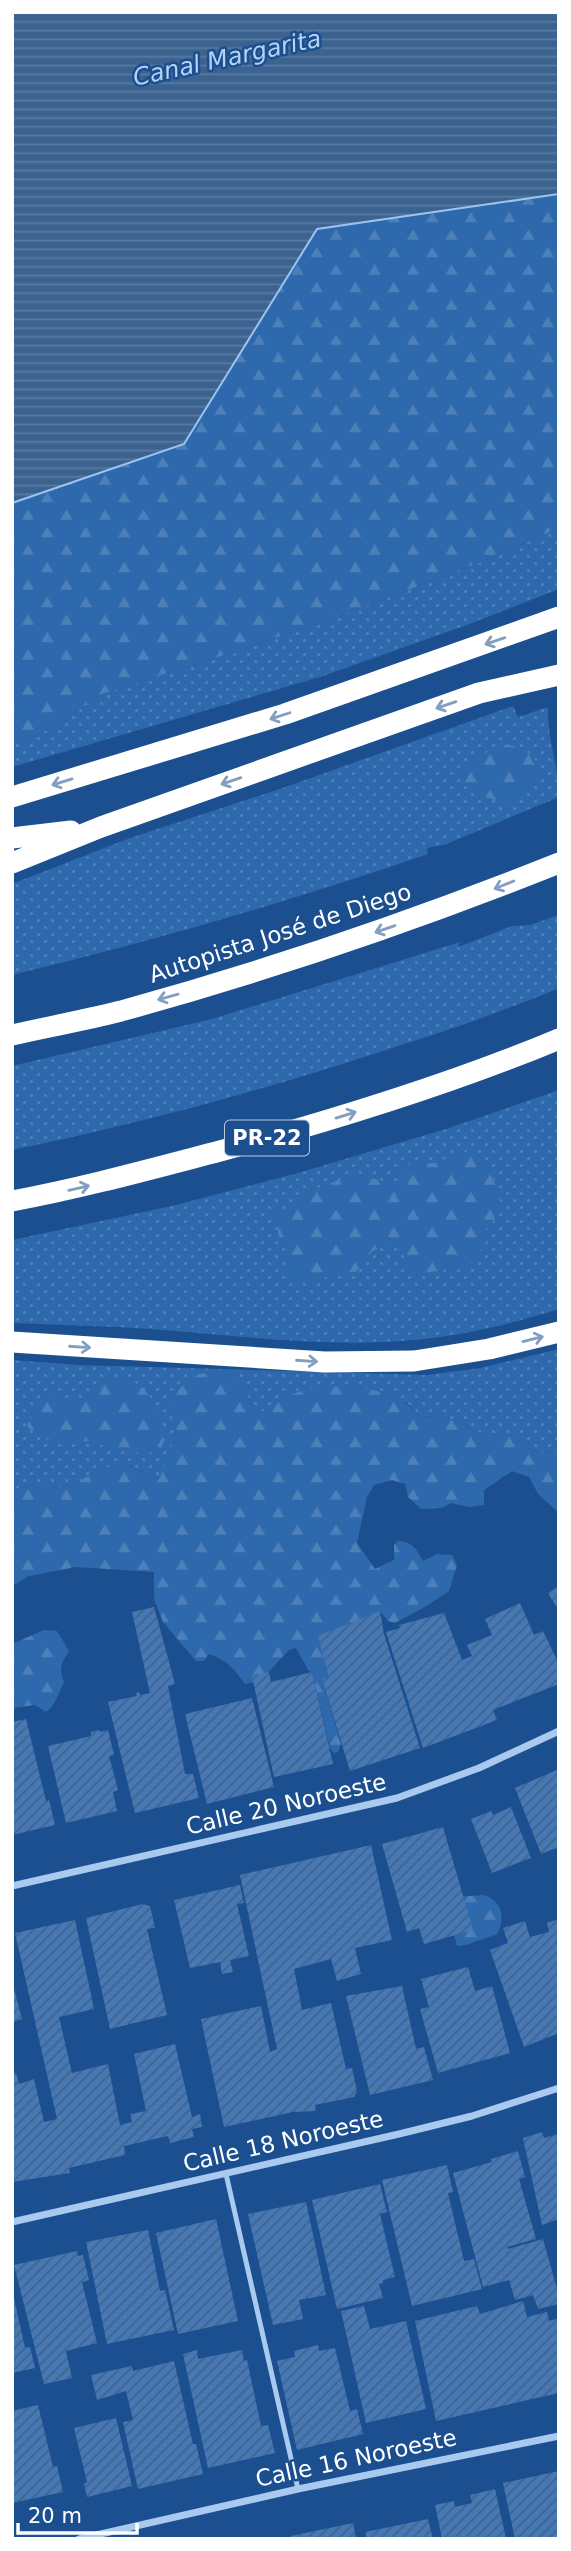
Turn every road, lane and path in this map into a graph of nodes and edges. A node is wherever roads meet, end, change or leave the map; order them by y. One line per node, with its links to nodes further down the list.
1 (559, 617): 3 (highway, one-way to 3)
2 (559, 675): 4 (highway, one-way to 4)
3 (12, 797)
4 (101, 827): 5 (highway); 6 (highway)
5 (12, 838)
6 (12, 863)
7 (559, 863): 8 (highway, Autopista José de Diego, one-way to 8)
8 (12, 1035)
9 (559, 1039): 10 (highway, PR-22, one-way to 9)
10 (12, 1201)
11 (559, 1332): 12 (highway, one-way to 11)
12 (12, 1342)
13 (559, 1731): 14 (street, Calle 20 Noroeste)
14 (12, 1886)
15 (559, 2088): 16 (street, Calle 18 Noroeste)
16 (226, 2174): 17 (street, Calle 18 Noroeste); 19 (lane)
17 (12, 2221)
18 (559, 2436): 19 (street, Calle 16 Noroeste)
19 (298, 2489): 20 (street, Calle 16 Noroeste)
20 (79, 2539)

